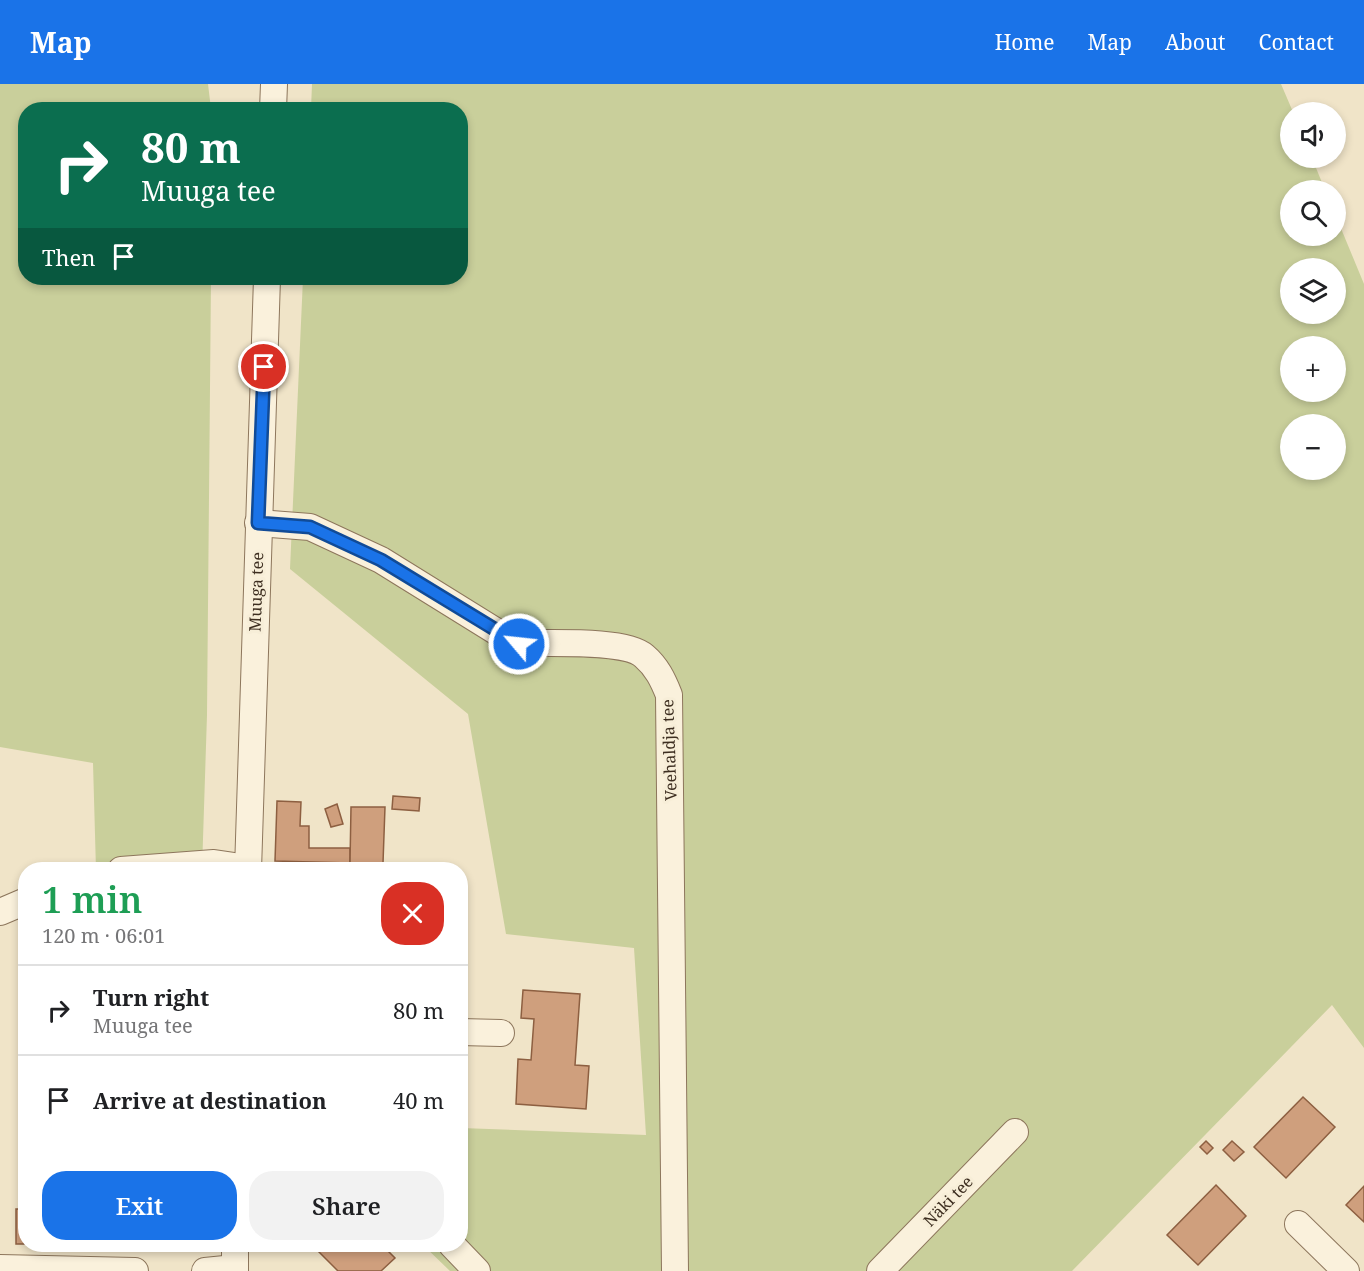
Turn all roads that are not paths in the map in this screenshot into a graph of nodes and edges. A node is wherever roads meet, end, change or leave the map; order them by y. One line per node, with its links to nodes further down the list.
1 (274, 84): 2 (street)
2 (273, 102)
3 (267, 285): 4 (street, Muuga tee)
4 (258, 523): 5 (street, Muuga tee); 18 (street, Veehaldja tee)
5 (248, 862)
6 (18, 904): 7 (street)
7 (0, 912)
8 (468, 1032): 9 (street)
9 (501, 1033)
10 (1016, 1132): 19 (street, Näki tee)
11 (1298, 1224): 20 (street)
12 (459, 1252): 17 (street)
13 (236, 1264): 16 (street)
14 (0, 1268): 15 (street)
15 (135, 1271)
16 (205, 1271)
17 (477, 1271)
18 (675, 1271)
19 (880, 1271)
20 (1346, 1271)

